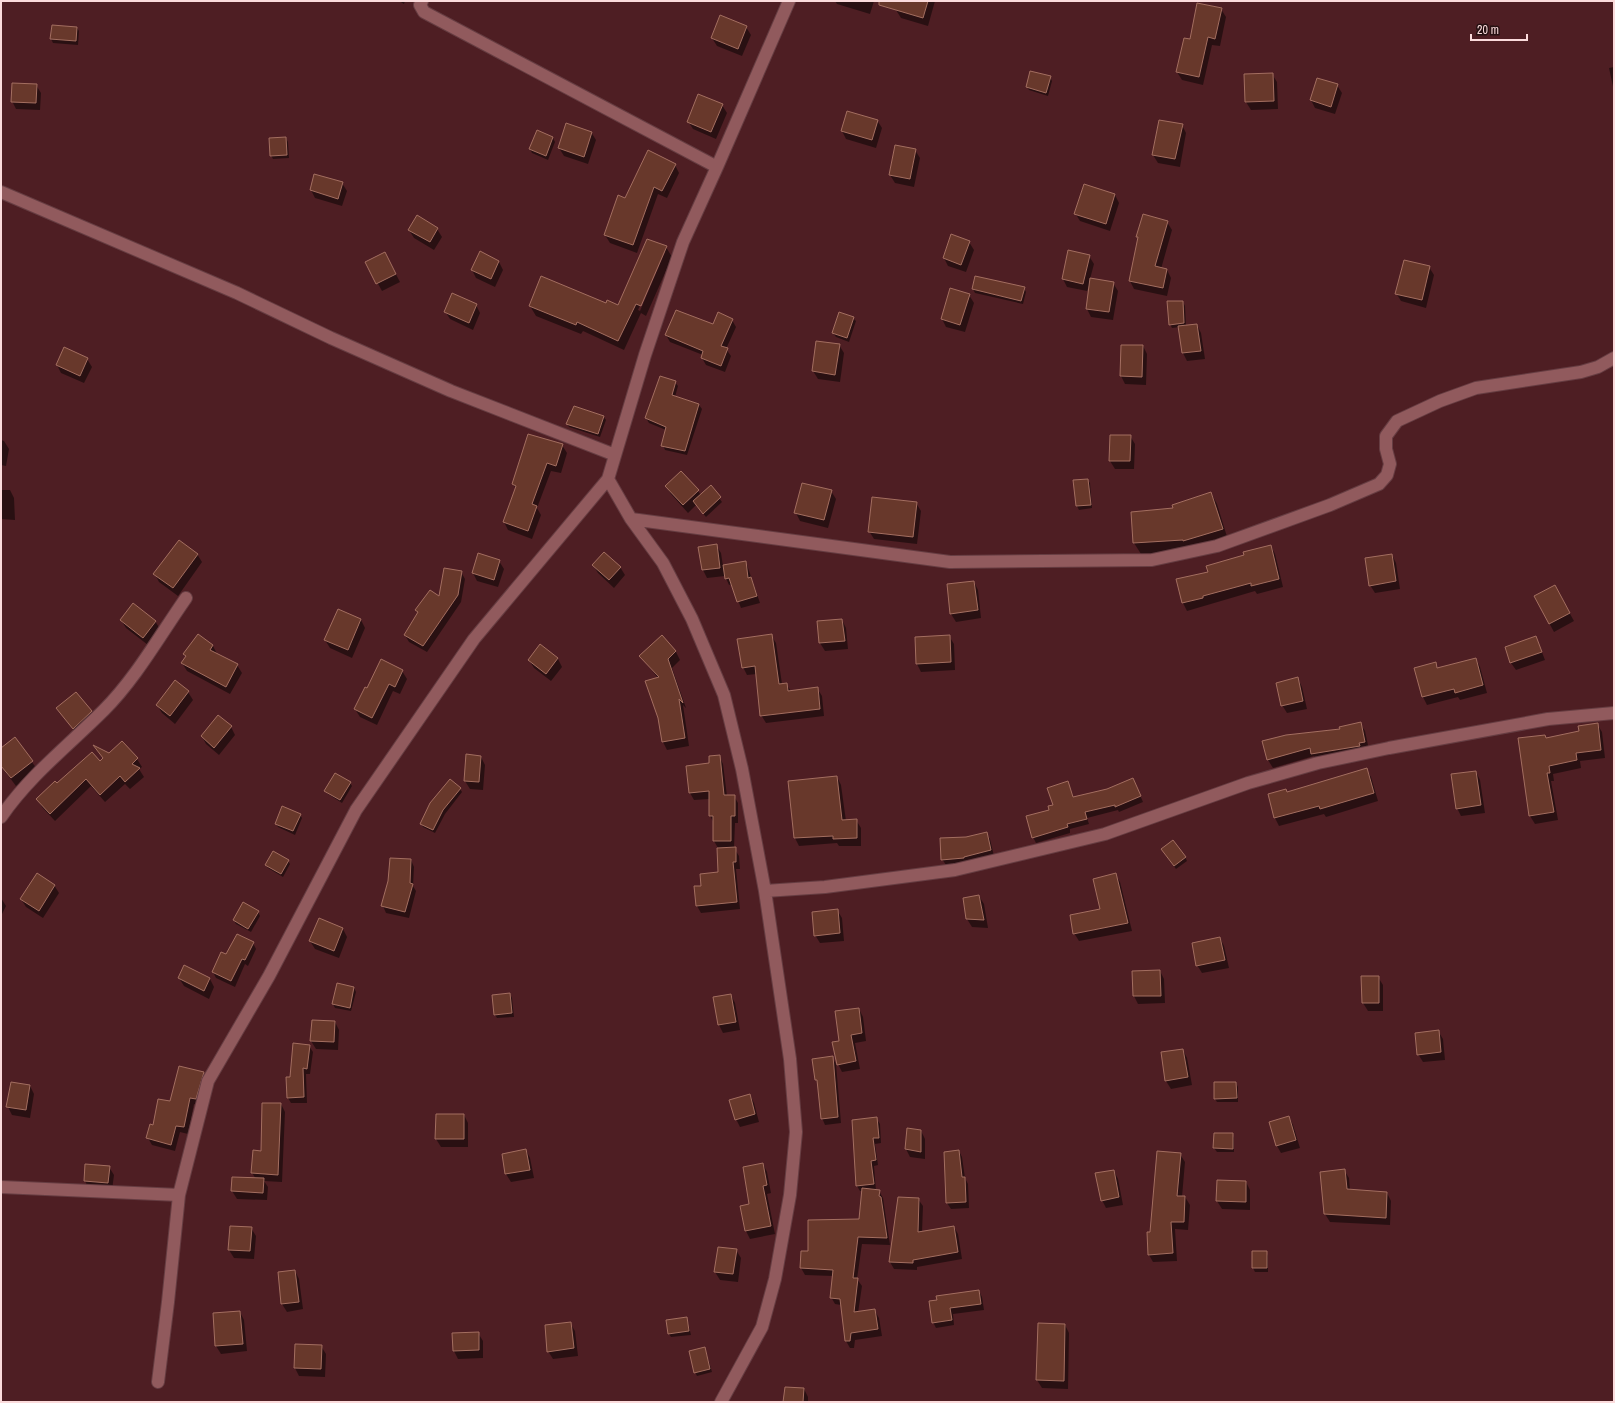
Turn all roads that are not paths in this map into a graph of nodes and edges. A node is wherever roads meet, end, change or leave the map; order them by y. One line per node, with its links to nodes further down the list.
1 (422, 1): 3 (street)
2 (789, 1): 3 (street)
3 (717, 167): 6 (street)
4 (1, 192): 6 (street)
5 (1614, 358): 8 (street)
6 (615, 454): 7 (street)
7 (608, 479): 8 (street); 14 (street)
8 (631, 519): 12 (street)
9 (186, 598): 11 (street)
10 (1614, 713): 12 (street)
11 (1, 817)
12 (765, 891): 16 (street)
13 (1, 1187): 14 (street)
14 (179, 1195): 15 (street)
15 (158, 1382)
16 (720, 1402)

